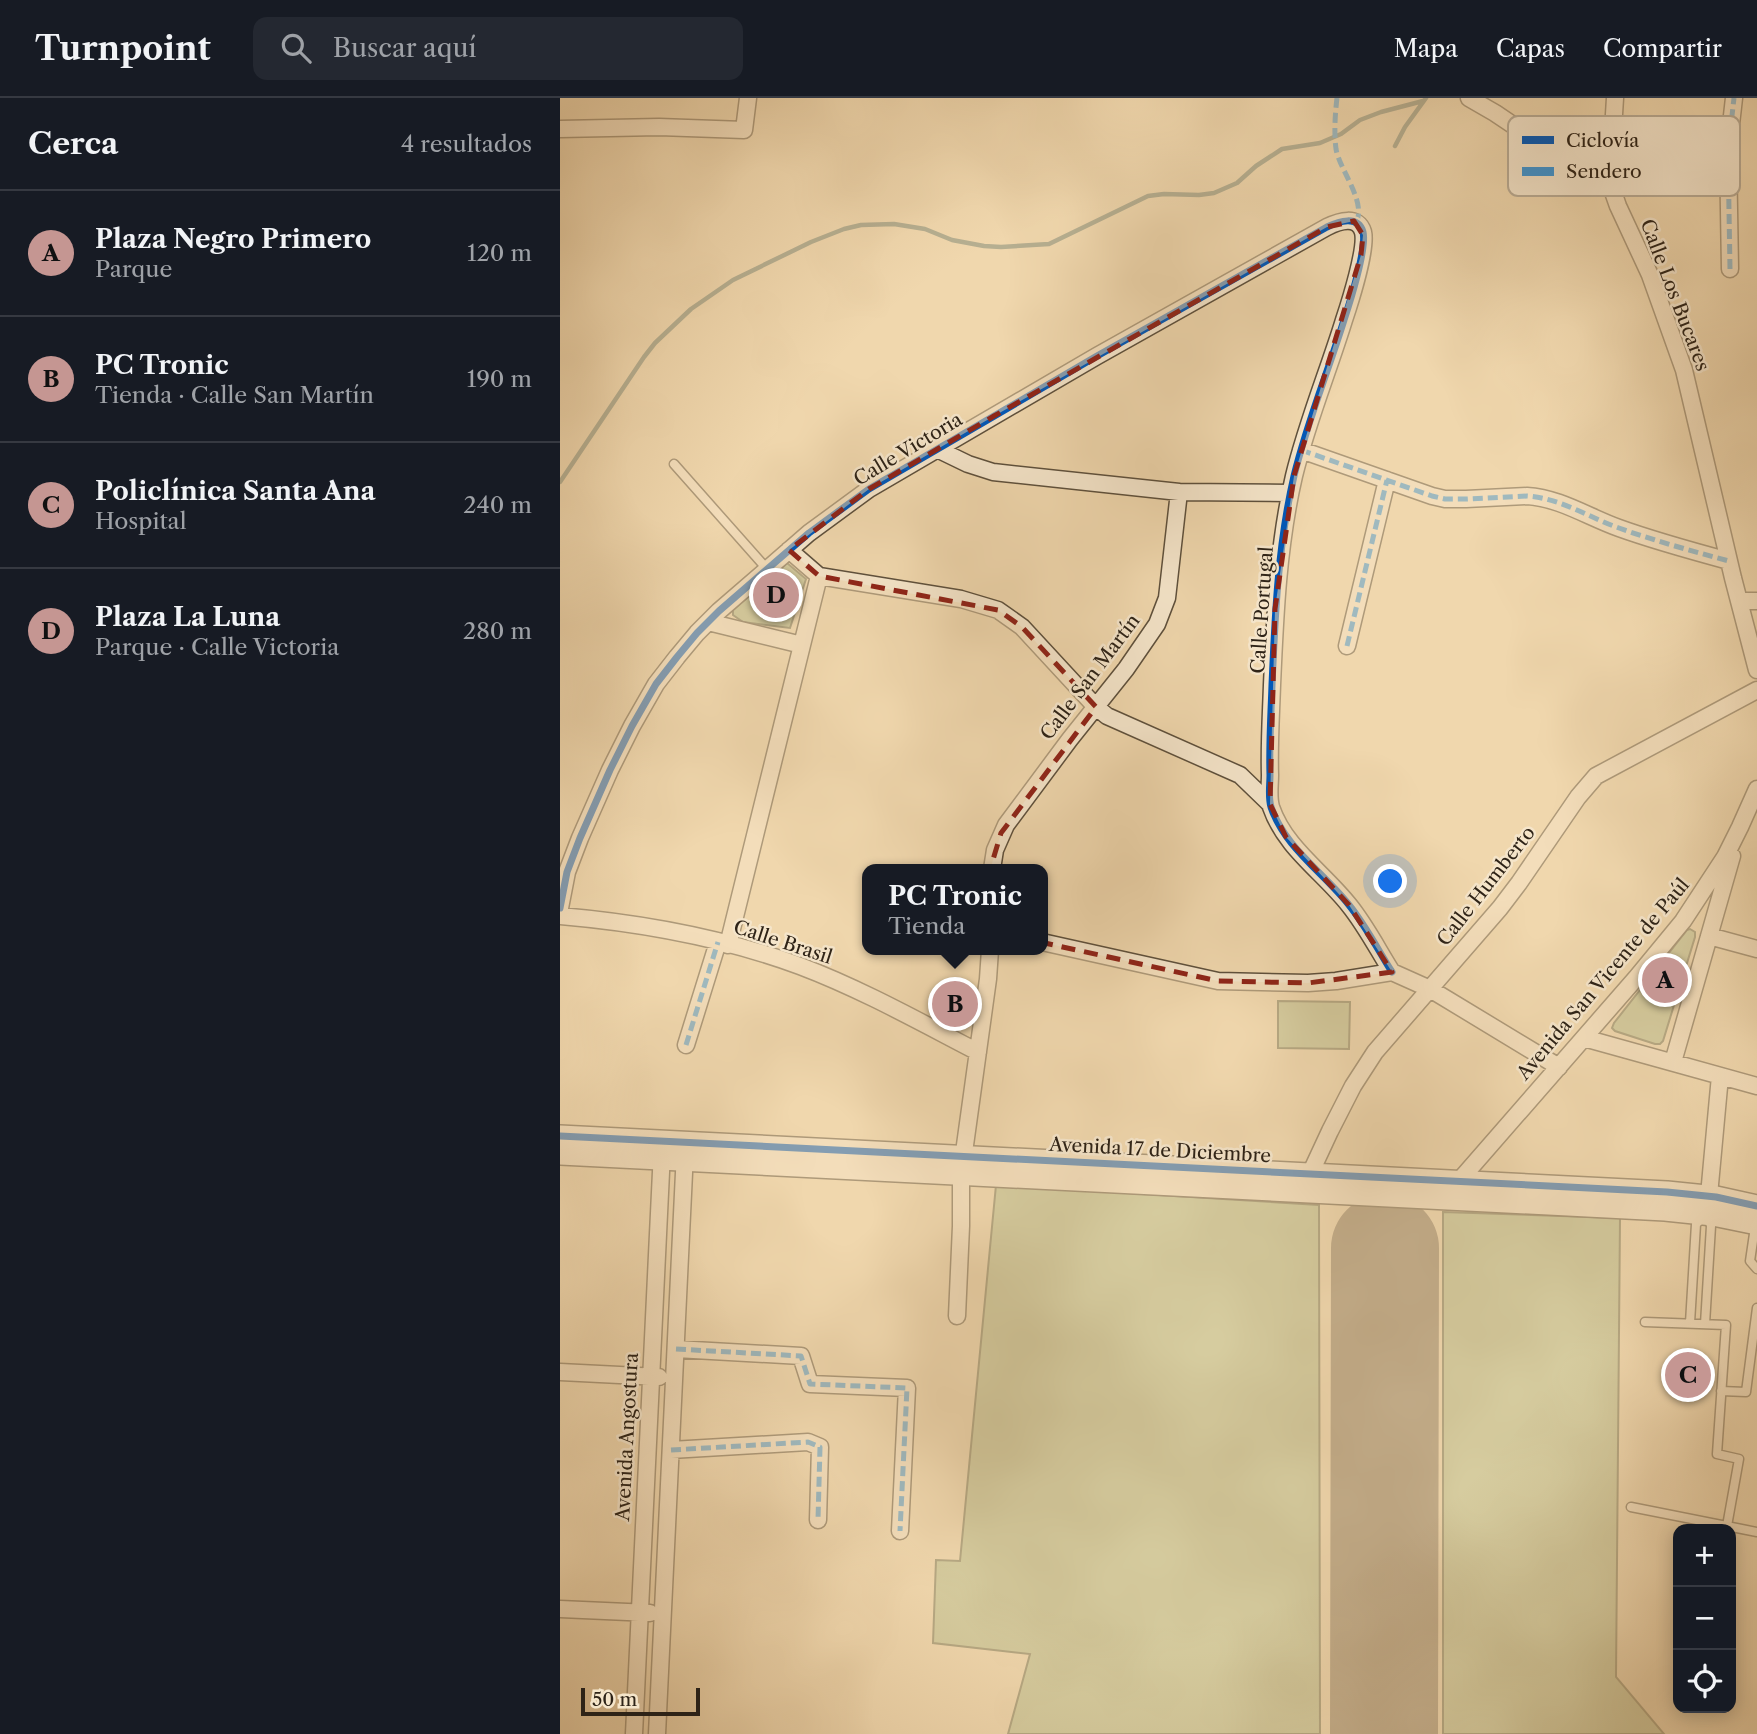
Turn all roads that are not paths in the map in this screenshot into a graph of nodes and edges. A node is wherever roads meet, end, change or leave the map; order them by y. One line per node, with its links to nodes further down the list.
1 (748, 98): 8 (street)
2 (1469, 98): 7 (street)
3 (1615, 98): 5 (street, Calle Los Bucares)
4 (1734, 98): 6 (street)
5 (1614, 116)
6 (1732, 116)
7 (1508, 122)
8 (560, 129)
9 (1615, 196): 20 (street, Calle Los Bucares)
10 (1729, 196): 12 (street)
11 (1356, 223): 13 (street, Calle Victoria); 14 (street, Calle Portugal)
12 (1730, 269)
13 (937, 449): 17 (street); 19 (street, Calle Victoria)
14 (1301, 450): 16 (street); 18 (street, Calle Portugal)
15 (674, 464): 21 (lane)
16 (1387, 480): 20 (street); 27 (street)
17 (1179, 492): 18 (street); 30 (street, Calle San Martín)
18 (1290, 493): 32 (street, Calle Portugal)
19 (789, 550): 21 (street, Calle Victoria); 22 (street)
20 (1729, 561): 23 (street, Calle Los Bucares)
21 (768, 569): 25 (street, Calle Victoria)
22 (819, 576): 26 (street); 30 (street)
23 (1739, 601): 24 (street); 28 (street, Calle Los Bucares)
24 (1757, 601)
25 (708, 622): 26 (street); 35 (street, Calle Victoria)
26 (802, 645): 39 (street)
27 (1348, 646)
28 (1757, 670)
29 (1757, 690): 43 (street, Calle Humberto)
30 (1096, 707): 32 (street); 34 (street, Calle San Martín)
31 (1757, 789): 33 (street, Avenida San Vicente de Paúl)
32 (1270, 804): 42 (street, Calle Portugal)
33 (1740, 827): 37 (street); 44 (street, Avenida San Vicente de Paúl)
34 (993, 864)
35 (560, 908)
36 (560, 916): 39 (street, Calle Brasil)
37 (1709, 936): 40 (street); 47 (street)
38 (1048, 943): 42 (street)
39 (723, 944): 45 (street); 46 (street, Calle Brasil)
40 (1757, 948)
41 (990, 955): 46 (street)
42 (1392, 972): 43 (street)
43 (1430, 989): 48 (street); 56 (street, Calle Humberto)
44 (1584, 1038): 47 (street); 48 (street, Avenida San Vicente de Paúl)
45 (686, 1045)
46 (978, 1052): 55 (street)
47 (1673, 1062): 49 (street)
48 (1559, 1067): 57 (street, Avenida San Vicente de Paúl)
49 (1720, 1076): 50 (street); 58 (street)
50 (1757, 1086)
51 (560, 1136): 52 (street, Avenida 17 de Diciembre)
52 (662, 1150): 53 (street, Avenida 17 de Diciembre); 54 (street, Avenida 17 de Diciembre); 68 (street, Avenida Angostura)
53 (685, 1151): 55 (street, Avenida 17 de Diciembre); 66 (street)
54 (560, 1154)
55 (962, 1165): 56 (street, Avenida 17 de Diciembre); 58 (street, Avenida 17 de Diciembre); 62 (street)
56 (1310, 1174): 57 (street, Avenida 17 de Diciembre)
57 (1459, 1181): 58 (street, Avenida 17 de Diciembre)
58 (1708, 1205): 59 (street, Avenida 17 de Diciembre); 64 (lane); 65 (lane)
59 (1757, 1218): 60 (lane)
60 (1757, 1269)
61 (1757, 1308): 70 (lane)
62 (957, 1316)
63 (1645, 1322): 64 (lane)
64 (1690, 1323): 65 (lane)
65 (1705, 1324): 70 (lane)
66 (676, 1349): 69 (street); 77 (street)
67 (560, 1372): 68 (street)
68 (651, 1377): 69 (street); 80 (street, Avenida Angostura)
69 (675, 1378): 71 (street)
70 (1721, 1391): 75 (lane)
71 (671, 1450): 73 (street); 81 (street)
72 (1631, 1507): 74 (lane)
73 (818, 1520)
74 (1717, 1524)
75 (1727, 1524)
76 (1736, 1528): 78 (lane)
77 (900, 1531)
78 (1757, 1532)
79 (560, 1609): 80 (street)
80 (640, 1613): 81 (street); 82 (street, Avenida Angostura)
81 (663, 1614): 83 (street)
82 (634, 1734)
83 (657, 1734)

